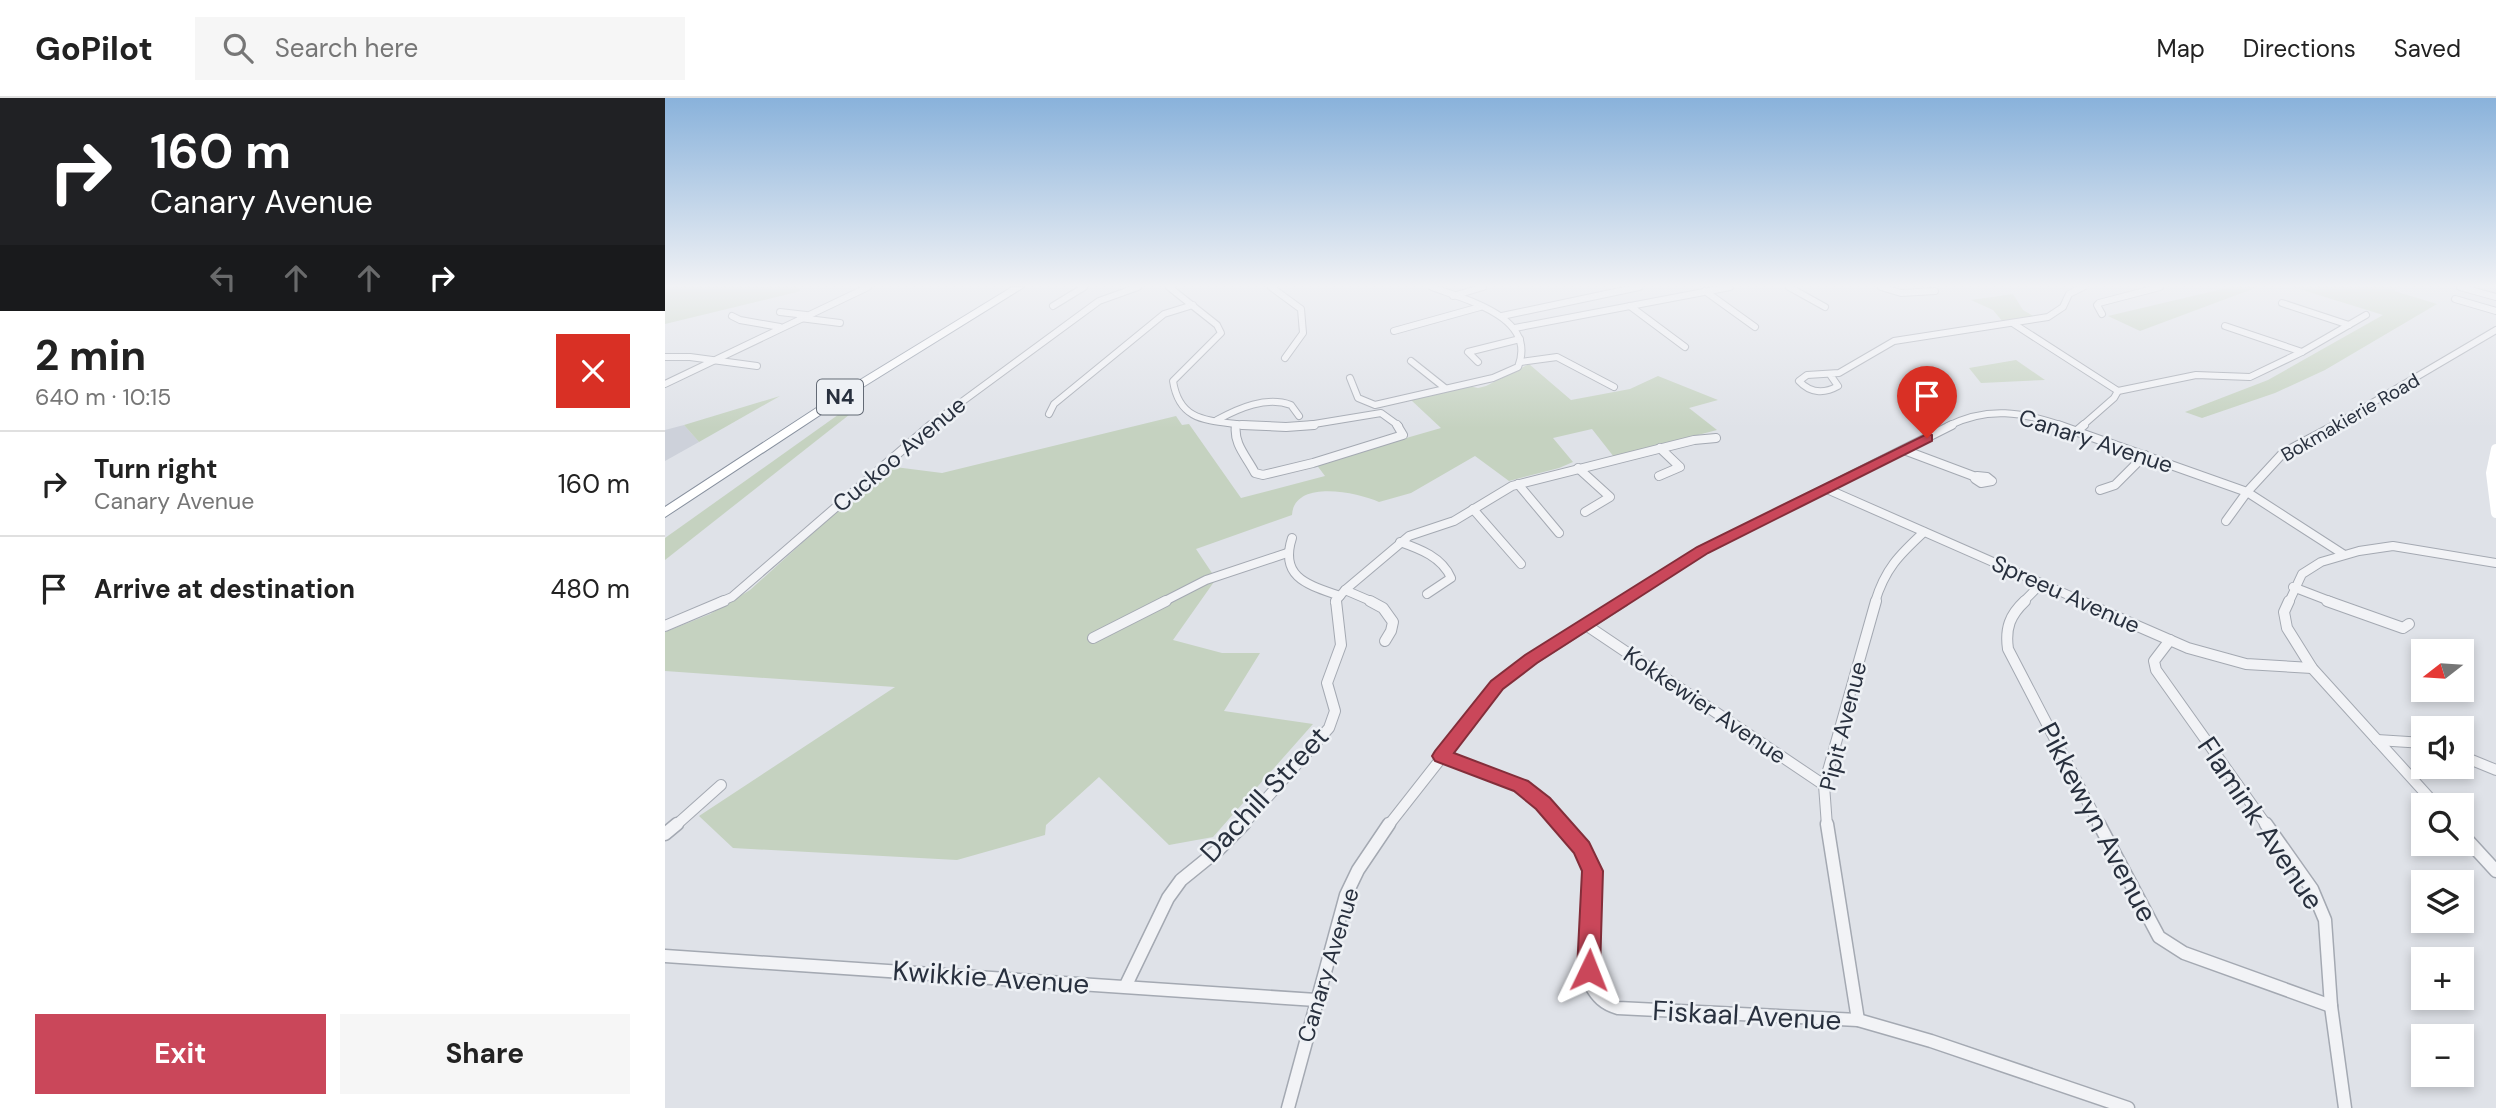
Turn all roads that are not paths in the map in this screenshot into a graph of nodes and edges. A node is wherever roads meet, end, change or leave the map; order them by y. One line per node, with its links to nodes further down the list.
1 (768, 334): 19 (street)
2 (942, 334): 49 (highway, N4)
3 (1053, 334): 66 (street, Cuckoo Avenue)
4 (1140, 334): 30 (street)
5 (1220, 334): 32 (street)
6 (1302, 334): 18 (street)
7 (1518, 334): 14 (street)
8 (1668, 334): 15 (street)
9 (1933, 334): 24 (street)
10 (2030, 334): 29 (street)
11 (2249, 334): 16 (street)
12 (2334, 334): 16 (street)
13 (2489, 334): 46 (street, Bokmakierie Road)
14 (1520, 340): 21 (street); 22 (street)
15 (1685, 347)
16 (2302, 352): 29 (street)
17 (665, 357): 19 (street)
18 (1285, 358)
19 (715, 360): 23 (street); 26 (street)
20 (1411, 362): 28 (street)
21 (1478, 362)
22 (1521, 362): 27 (street); 28 (street)
23 (757, 366)
24 (1831, 376): 24 (street)
25 (1350, 377): 28 (street)
26 (665, 384)
27 (1614, 387)
28 (1445, 388)
29 (2117, 391): 34 (street)
30 (1049, 414)
31 (1299, 416): 32 (street)
32 (1217, 420): 33 (street)
33 (1236, 422): 33 (street)
34 (2077, 431): 38 (street, Canary Avenue); 39 (street, Canary Avenue)
35 (1716, 438): 36 (street)
36 (1660, 448): 40 (street); 41 (street)
37 (2496, 449): 50 (street)
38 (1904, 450): 42 (street); 44 (street, Canary Avenue)
39 (2145, 455): 45 (street); 46 (street, Canary Avenue)
40 (1578, 468): 43 (street); 48 (street)
41 (1659, 476)
42 (1976, 477)
43 (1518, 484): 47 (street); 53 (street)
44 (1827, 489): 52 (street, Spreeu Avenue); 65 (street, Canary Avenue)
45 (2100, 490)
46 (2247, 492): 51 (street, Bokmakierie Road); 57 (street, Canary Avenue)
47 (1473, 509): 55 (street); 58 (street)
48 (1585, 512)
49 (665, 513)
50 (2496, 513)
51 (2226, 521)
52 (1924, 532): 60 (street, Spreeu Avenue); 77 (street, Pipit Avenue)
53 (1559, 533)
54 (1291, 538): 56 (street)
55 (1400, 542): 62 (street); 63 (street)
56 (1287, 553): 62 (street); 67 (street)
57 (2343, 554): 59 (street); 61 (street)
58 (1521, 564)
59 (2496, 564)
60 (2041, 584): 68 (street, Spreeu Avenue); 85 (street, Pikkewyn Avenue)
61 (2293, 586): 64 (street); 70 (street)
62 (1342, 593): 69 (street); 83 (street, Dachill Street)
63 (1427, 594)
64 (2409, 624)
65 (1586, 625): 73 (street, Canary Avenue); 77 (street, Kokkewier Avenue)
66 (665, 626)
67 (1093, 638)
68 (2169, 640): 70 (street, Spreeu Avenue); 85 (street, Flamink Avenue)
69 (1385, 641)
70 (2312, 668): 71 (street)
71 (2377, 740): 72 (street); 78 (street)
72 (2411, 742)
73 (1441, 756): 84 (street, Canary Avenue); 86 (street, Fiskaal Avenue)
74 (2474, 761): 75 (street)
75 (2496, 770)
76 (721, 785): 79 (street)
77 (1824, 785): 86 (street, Pipit Avenue)
78 (2425, 793)
79 (665, 834)
80 (2474, 847): 81 (street)
81 (2496, 871)
82 (665, 956): 83 (street, Kwikkie Avenue)
83 (1126, 985): 84 (street, Kwikkie Avenue)
84 (1316, 1000): 87 (street, Canary Avenue)
85 (2331, 1006): 89 (street, Flamink Avenue)
86 (1858, 1020): 88 (street, Fiskaal Avenue)
87 (1288, 1108)
88 (2128, 1108)
89 (2346, 1108)

